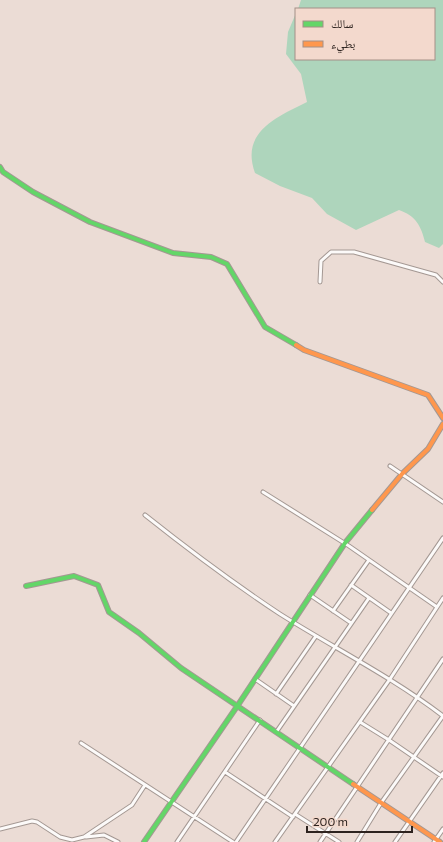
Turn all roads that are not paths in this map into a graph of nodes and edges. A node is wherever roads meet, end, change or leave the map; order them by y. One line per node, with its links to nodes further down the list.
1 (0, 167): 4 (street)
2 (320, 282): 3 (street)
3 (443, 282)
4 (443, 418)
5 (443, 424): 7 (street)
6 (390, 466): 7 (street)
7 (402, 474): 9 (street); 12 (street)
8 (263, 492): 12 (street)
9 (443, 502)
10 (145, 515): 23 (street)
11 (443, 538): 16 (street)
12 (345, 543): 13 (street); 17 (street)
13 (369, 560): 14 (street); 16 (street)
14 (351, 585): 18 (street); 21 (street)
15 (26, 586): 33 (street)
16 (408, 587): 20 (street); 22 (street)
17 (310, 595): 21 (street); 23 (street)
18 (369, 598): 22 (street); 24 (street)
19 (443, 598): 20 (street)
20 (437, 607): 30 (street)
21 (333, 611): 24 (street)
22 (391, 613): 28 (street)
23 (293, 621): 25 (street); 29 (street)
24 (351, 623): 26 (street)
25 (316, 636): 26 (street); 31 (street)
26 (334, 648): 28 (street); 34 (street)
27 (443, 659): 32 (street)
28 (358, 662): 30 (street); 41 (street)
29 (255, 679): 31 (street); 33 (street)
30 (390, 679): 32 (street); 37 (street)
31 (276, 694): 34 (street)
32 (418, 697): 35 (street); 39 (street)
33 (238, 705): 36 (street); 49 (street)
34 (294, 706): 38 (street)
35 (443, 716): 42 (street)
36 (260, 720): 38 (street); 44 (street)
37 (360, 722): 39 (street); 43 (street)
38 (277, 731): 41 (street)
39 (389, 740): 42 (street); 47 (street)
40 (81, 743): 46 (street)
41 (300, 747): 43 (street); 48 (street)
42 (415, 758): 45 (street); 50 (street)
43 (328, 766): 47 (street); 51 (street)
44 (225, 772): 48 (street); 52 (street)
45 (442, 776): 53 (street)
46 (145, 785): 49 (street); 57 (street)
47 (357, 787): 50 (street); 56 (street)
48 (266, 799): 51 (street); 63 (street)
49 (172, 802): 52 (street); 60 (street)
50 (382, 803): 53 (street); 67 (street)
51 (294, 816): 56 (street); 64 (street)
52 (194, 817): 61 (street); 62 (street)
53 (409, 821): 58 (street); 68 (street)
54 (0, 829): 57 (street)
55 (443, 829): 58 (street)
56 (326, 833): 65 (street); 66 (street)
57 (84, 837): 59 (street)
58 (437, 841)
59 (118, 842)
60 (144, 842)
61 (177, 842)
62 (233, 842)
63 (236, 842)
64 (275, 842)
65 (320, 842)
66 (339, 842)
67 (357, 842)
68 (395, 842)

